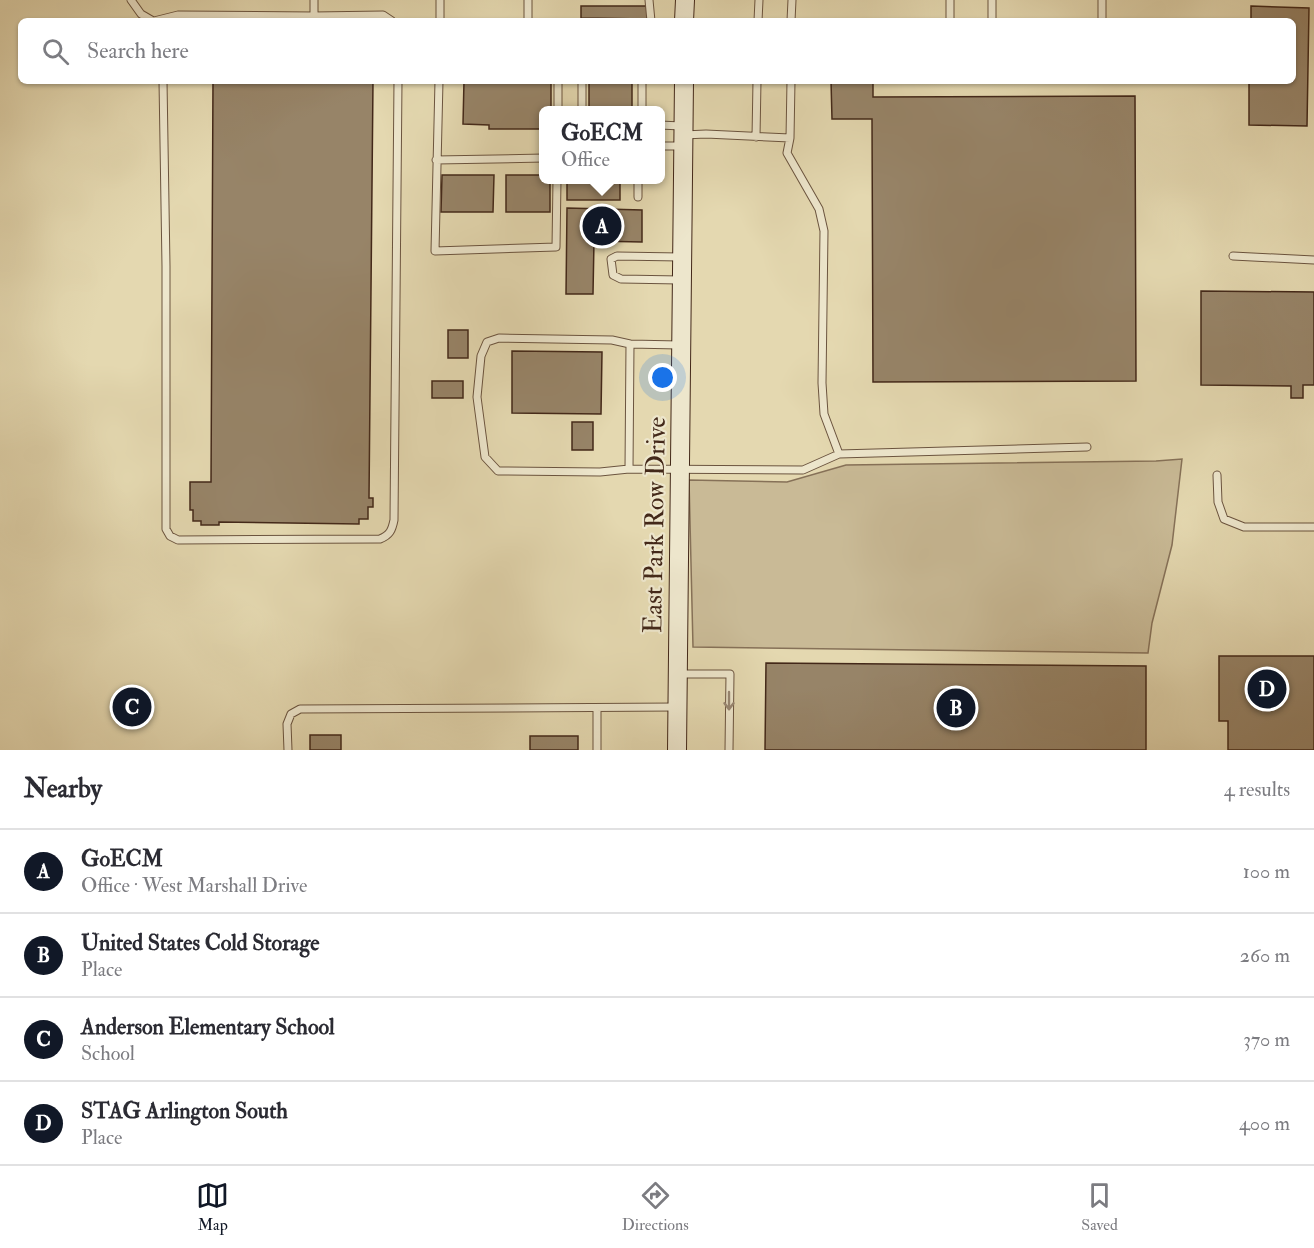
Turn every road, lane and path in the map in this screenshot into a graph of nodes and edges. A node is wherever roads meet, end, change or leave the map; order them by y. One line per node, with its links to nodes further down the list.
1 (131, 0): 13 (lane)
2 (314, 0): 12 (lane)
3 (441, 0): 16 (lane)
4 (528, 0): 17 (lane)
5 (650, 0): 18 (lane)
6 (685, 0): 19 (main road)
7 (759, 0): 20 (lane)
8 (792, 0): 21 (lane)
9 (950, 0): 22 (lane)
10 (992, 0): 23 (lane)
11 (1102, 0): 24 (lane)
12 (314, 15): 14 (lane); 15 (lane)
13 (148, 18)
14 (166, 18)
15 (388, 18)
16 (440, 18)
17 (528, 18)
18 (651, 18)
19 (684, 18)
20 (758, 18)
21 (791, 18)
22 (950, 18)
23 (992, 18)
24 (1102, 18)
25 (163, 84): 26 (lane)
26 (398, 84)
27 (439, 84): 43 (lane)
28 (558, 84): 34 (lane)
29 (582, 84): 35 (lane)
30 (642, 84): 36 (lane)
31 (684, 84): 38 (main road, East Park Row Drive)
32 (757, 84): 39 (lane)
33 (791, 84): 40 (lane)
34 (558, 106)
35 (582, 106)
36 (642, 106)
37 (665, 127): 38 (lane)
38 (684, 136): 39 (lane); 41 (lane); 48 (main road, East Park Row Drive)
39 (756, 137): 40 (lane)
40 (790, 138): 54 (lane)
41 (665, 144)
42 (539, 158): 43 (lane)
43 (436, 160): 44 (lane)
44 (556, 184)
45 (638, 184): 46 (lane)
46 (638, 197)
47 (1233, 256): 49 (lane)
48 (683, 258): 50 (main road, East Park Row Drive); 50 (lane)
49 (1314, 261)
50 (683, 280): 52 (main road, East Park Row Drive)
51 (630, 344): 52 (lane); 55 (lane); 55 (lane)
52 (682, 345): 56 (main road, East Park Row Drive)
53 (1087, 447): 54 (lane)
54 (839, 454): 56 (lane)
55 (629, 469): 56 (lane)
56 (680, 469): 59 (main road, East Park Row Drive)
57 (1217, 475): 58 (lane)
58 (1314, 527)
59 (677, 674): 60 (main road, East Park Row Drive); 65 (lane, one-way to 65)
60 (677, 707): 61 (lane); 64 (main road, East Park Row Drive)
61 (597, 708): 62 (lane); 63 (lane)
62 (288, 750)
63 (597, 750)
64 (677, 750)
65 (729, 750)

